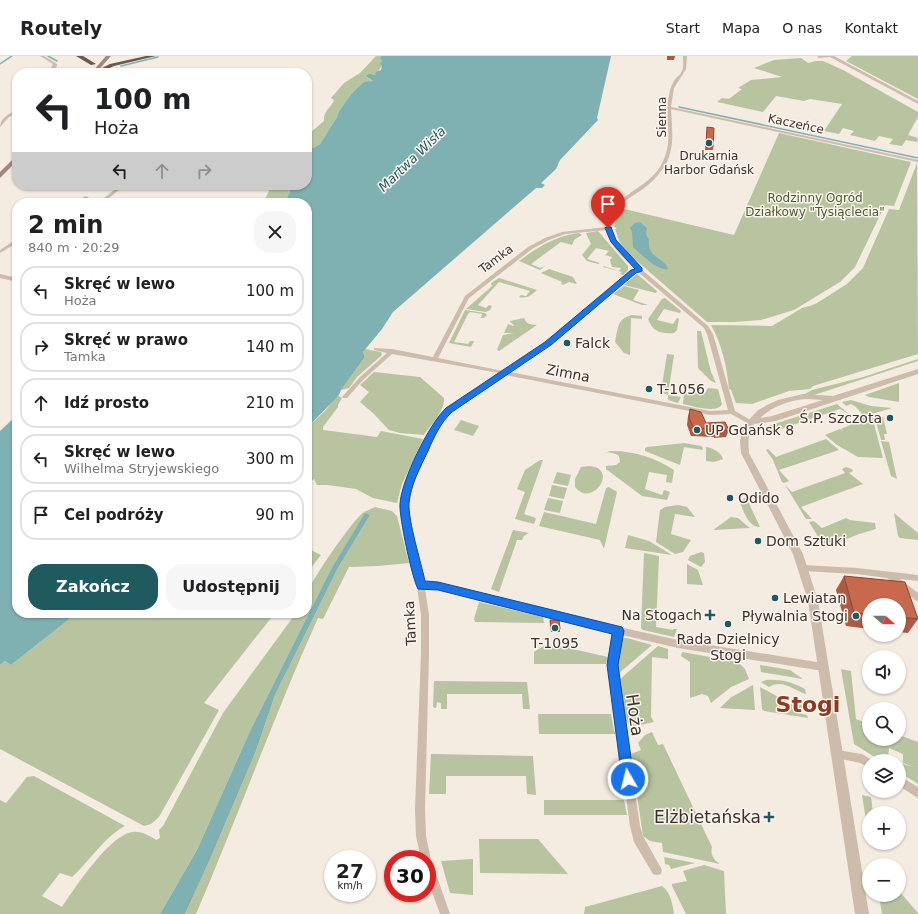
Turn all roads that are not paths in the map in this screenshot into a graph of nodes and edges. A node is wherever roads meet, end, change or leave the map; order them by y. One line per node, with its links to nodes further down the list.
1 (42, 56): 12 (street)
2 (79, 56): 11 (highway)
3 (109, 56): 13 (main road)
4 (121, 56): 5 (highway)
5 (138, 56)
6 (153, 56): 14 (highway)
7 (686, 56): 16 (street, Sienna)
8 (818, 56): 9 (street); 10 (street)
9 (830, 56): 10 (street)
10 (841, 62): 15 (street)
11 (93, 64)
12 (54, 68)
13 (98, 68)
14 (107, 68)
15 (918, 103)
16 (670, 108): 20 (street, Kaczeńce); 26 (street, Sienna)
17 (12, 114): 18 (street)
18 (0, 126)
19 (12, 154): 22 (main road)
20 (918, 161)
21 (12, 163): 23 (main road)
22 (0, 167)
23 (0, 176)
24 (117, 190): 25 (street)
25 (106, 198)
26 (608, 228): 29 (street); 34 (street, Tamka)
27 (12, 244): 28 (street)
28 (0, 252)
29 (639, 270): 36 (street, Tamka); 39 (street)
30 (0, 276): 31 (street)
31 (12, 279)
32 (376, 349): 33 (street, Zimna)
33 (392, 352): 34 (street, Zimna); 37 (street)
34 (435, 359): 36 (street, Zimna)
35 (918, 371): 38 (street)
36 (505, 372): 39 (street, Zimna); 44 (street, Tamka)
37 (345, 397)
38 (834, 399): 40 (street); 40 (street)
39 (732, 412): 40 (street)
40 (751, 422): 41 (street)
41 (803, 568): 42 (street); 47 (street)
42 (888, 574): 43 (street); 45 (street)
43 (918, 578)
44 (421, 586): 46 (street); 52 (street, Tamka)
45 (918, 598)
46 (618, 631): 47 (street); 53 (street, Hoża)
47 (823, 667): 48 (street)
48 (837, 754): 49 (street); 56 (street)
49 (862, 759)
50 (906, 785): 51 (street)
51 (918, 793)
52 (424, 850)
53 (657, 870)
54 (436, 889): 55 (street)
55 (445, 914)
56 (862, 914)

